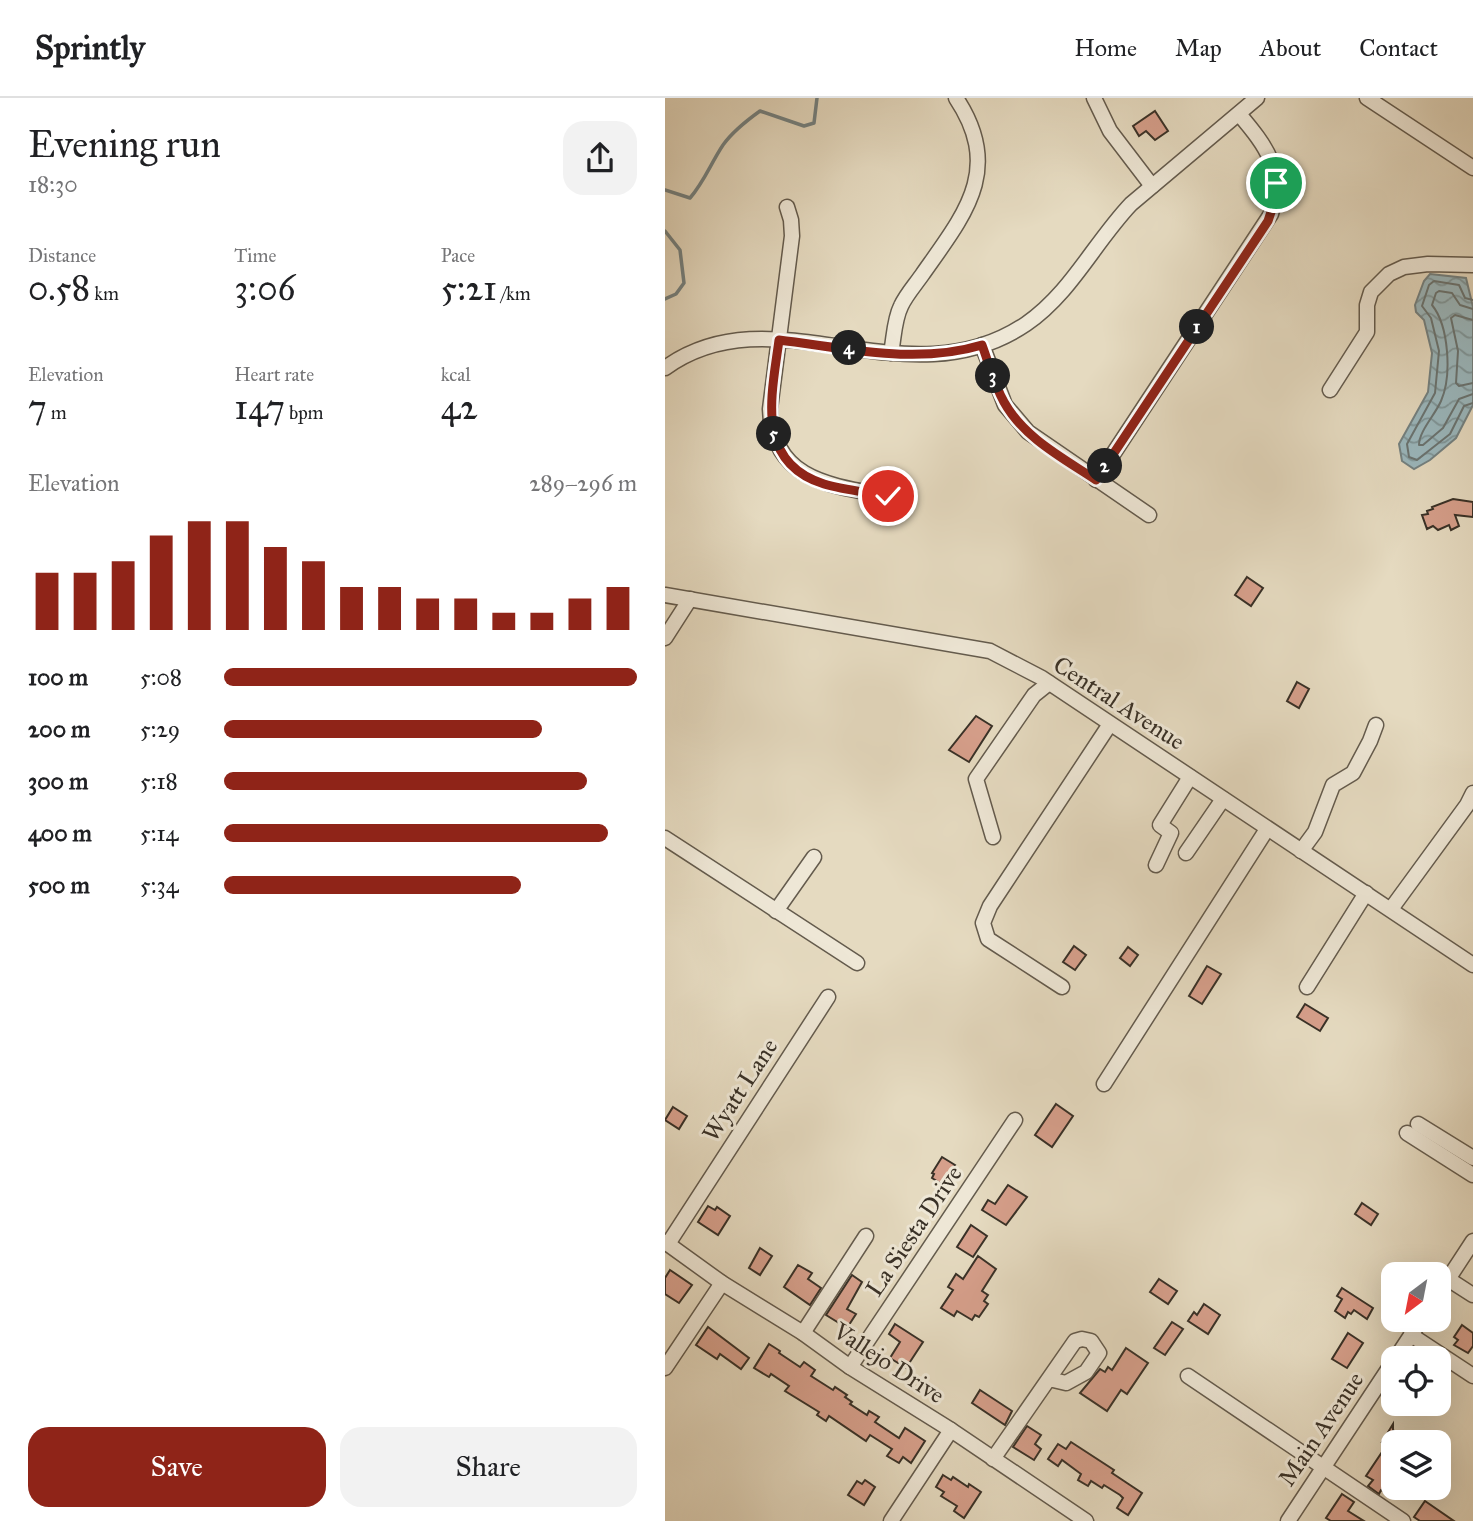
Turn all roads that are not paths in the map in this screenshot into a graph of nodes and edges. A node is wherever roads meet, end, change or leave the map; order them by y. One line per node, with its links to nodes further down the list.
1 (956, 98): 12 (street)
2 (1094, 98): 7 (street)
3 (1257, 98): 5 (street)
4 (1367, 98): 6 (street)
5 (1240, 114): 7 (street); 15 (street)
6 (1473, 168)
7 (1152, 186): 11 (street)
8 (786, 207): 10 (street)
9 (1472, 261): 14 (street)
10 (779, 340): 12 (street); 13 (street); 16 (street)
11 (982, 345): 12 (street); 15 (street)
12 (891, 354)
13 (665, 368)
14 (1330, 390)
15 (1096, 480): 17 (street)
16 (888, 496)
17 (1149, 515)
18 (665, 595): 19 (street, Central Avenue)
19 (690, 599): 20 (street); 21 (street, Central Avenue)
20 (665, 638)
21 (1049, 683): 22 (street, Central Avenue); 28 (street)
22 (1110, 724): 24 (street, Central Avenue); 39 (street)
23 (1376, 725): 30 (street)
24 (1190, 777): 26 (street, Central Avenue); 33 (street)
25 (1473, 793): 35 (street)
26 (1223, 799): 27 (street, Central Avenue); 31 (street)
27 (1267, 829): 30 (street, Central Avenue); 42 (street)
28 (993, 837)
29 (665, 838): 36 (street)
30 (1301, 851): 34 (street, Central Avenue)
31 (1186, 853)
32 (814, 857): 36 (street)
33 (1156, 865)
34 (1366, 893): 35 (street, Central Avenue); 40 (street)
35 (1391, 909): 38 (street, Central Avenue)
36 (776, 911): 37 (street)
37 (857, 963)
38 (1473, 965)
39 (1062, 987)
40 (1307, 987)
41 (828, 998): 48 (street, Wyatt Lane)
42 (1104, 1084)
43 (1016, 1120): 57 (street, La Siesta Drive)
44 (1473, 1158): 45 (street)
45 (1473, 1175)
46 (866, 1236): 54 (street)
47 (1473, 1241): 49 (street)
48 (666, 1243): 51 (street, Vallejo Drive)
49 (1451, 1274)
50 (1451, 1281): 52 (street)
51 (722, 1283): 54 (street, Vallejo Drive); 58 (street)
52 (1473, 1295)
53 (1413, 1332): 55 (street, Main Avenue)
54 (803, 1333): 57 (street, Vallejo Drive)
55 (1411, 1335): 56 (street, Main Avenue); 60 (street)
56 (1404, 1346)
57 (850, 1367): 63 (street, Vallejo Drive)
58 (665, 1368)
59 (1188, 1376): 65 (street)
60 (1473, 1376)
61 (1049, 1379): 64 (street)
62 (1381, 1380): 65 (street, Main Avenue)
63 (951, 1430): 64 (street, Vallejo Drive); 66 (street)
64 (993, 1459): 67 (street, Vallejo Drive)
65 (1323, 1467): 68 (street, Main Avenue); 69 (street)
66 (891, 1521)
67 (1086, 1521)
68 (1288, 1521)
69 (1402, 1521)

